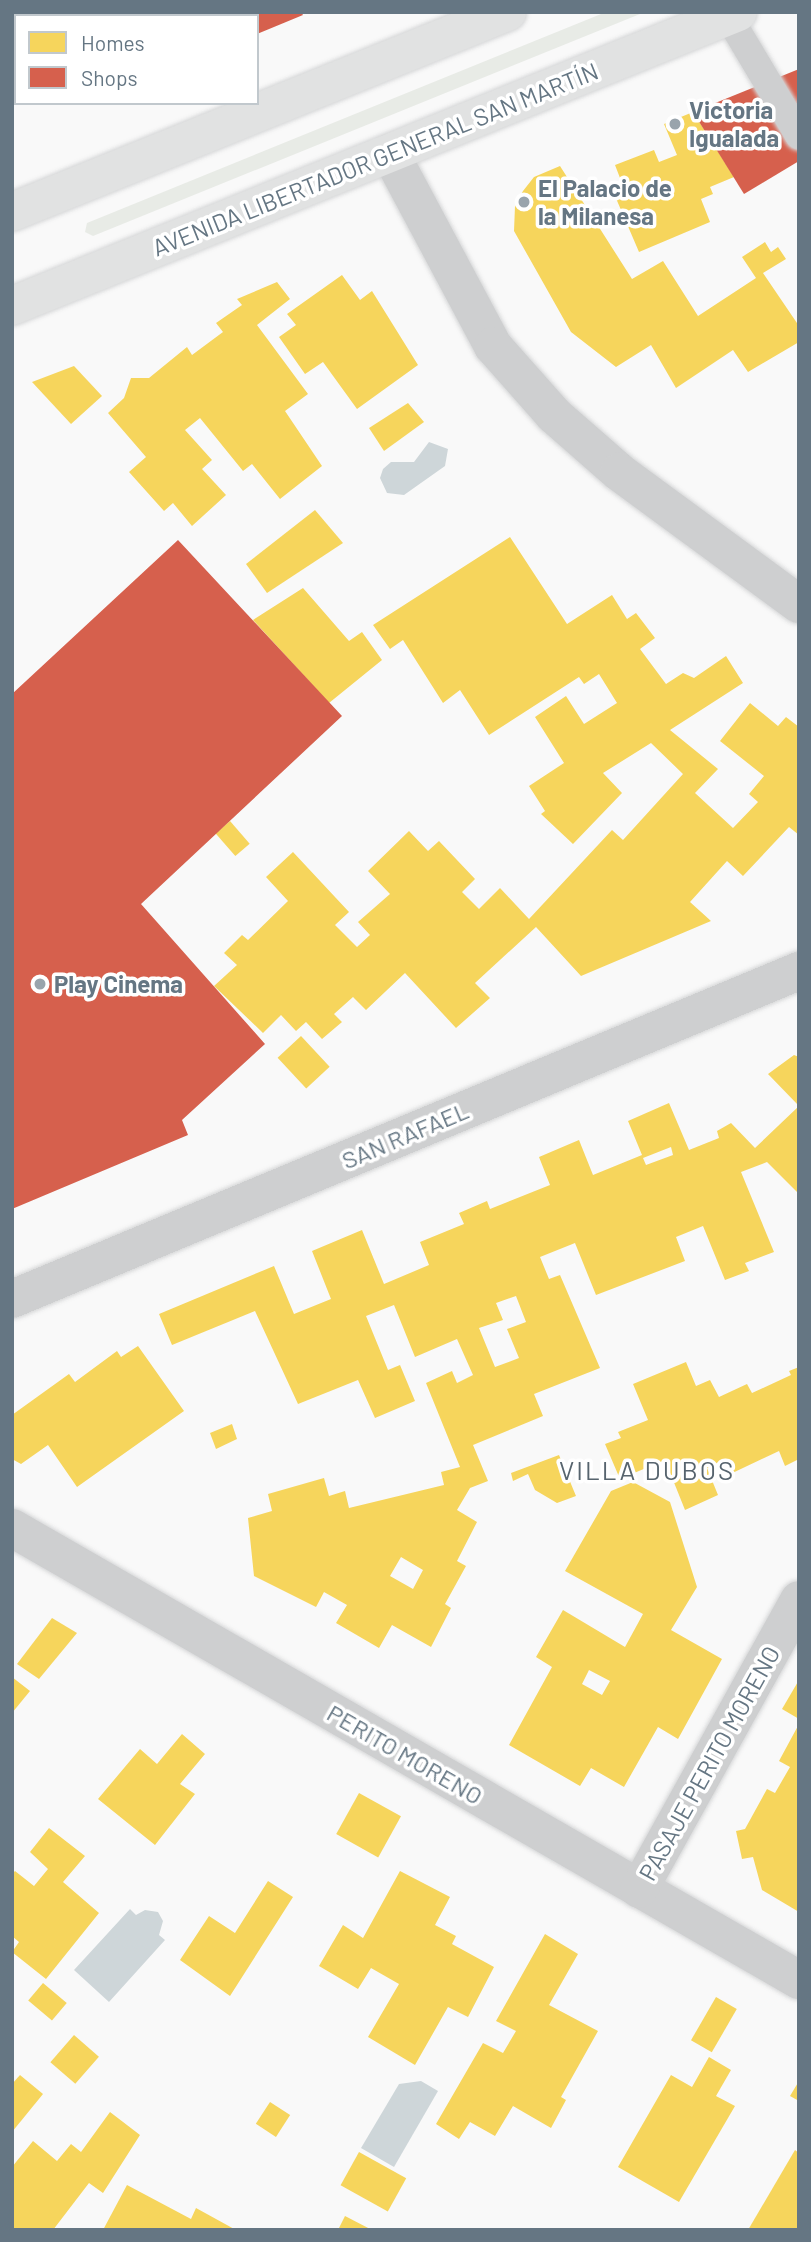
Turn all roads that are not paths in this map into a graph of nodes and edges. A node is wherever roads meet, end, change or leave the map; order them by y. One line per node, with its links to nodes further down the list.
1 (507, 12): 5 (main road)
2 (733, 14): 3 (lane); 4 (main road, AVENIDA LIBERTADOR GENERAL SAN MARTÍN)
3 (799, 135)
4 (390, 153): 6 (main road, AVENIDA LIBERTADOR GENERAL SAN MARTÍN); 7 (street)
5 (12, 212)
6 (12, 306)
7 (799, 604)
8 (799, 971): 9 (street, SAN RAFAEL)
9 (12, 1299)
10 (12, 1528): 12 (street, PERITO MORENO)
11 (799, 1600): 12 (street, PASAJE PERITO MORENO)
12 (639, 1889): 13 (street, PERITO MORENO)
13 (799, 1980)

